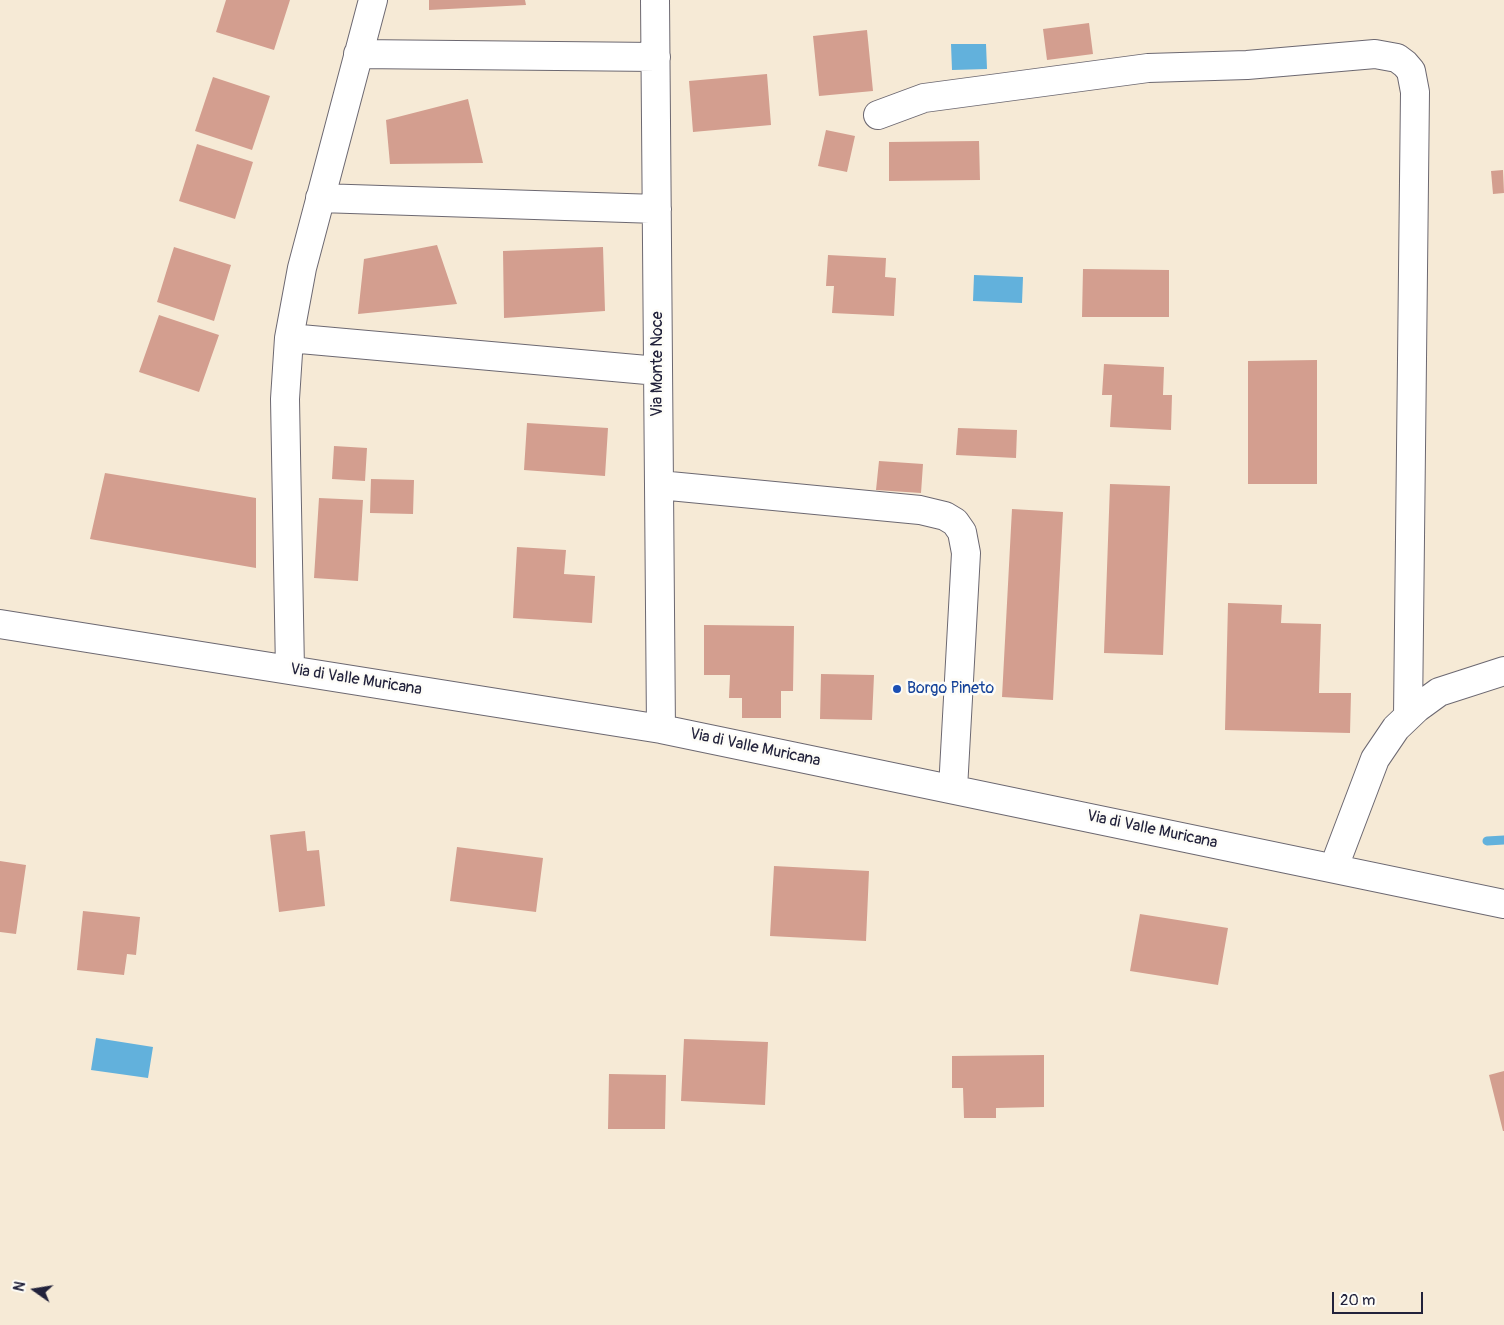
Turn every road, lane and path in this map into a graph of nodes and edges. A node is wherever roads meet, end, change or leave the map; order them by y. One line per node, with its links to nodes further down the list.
1 (373, 0): 3 (street)
2 (655, 0): 4 (street, Via Monte Noce)
3 (358, 54): 4 (street); 6 (street)
4 (656, 57): 7 (street, Via Monte Noce)
5 (878, 114): 14 (street)
6 (320, 198): 7 (street); 8 (street)
7 (656, 209): 9 (street, Via Monte Noce)
8 (289, 338): 9 (street); 12 (street)
9 (658, 371): 10 (street, Via Monte Noce)
10 (659, 486): 15 (street, Via Monte Noce); 16 (street)
11 (0, 624): 12 (street, Via di Valle Muricana)
12 (290, 670): 15 (street, Via di Valle Muricana)
13 (1504, 671): 14 (street)
14 (1408, 716): 17 (street)
15 (661, 729): 16 (street, Via di Valle Muricana)
16 (953, 789): 17 (street, Via di Valle Muricana)
17 (1334, 867): 18 (street, Via di Valle Muricana)
18 (1504, 904)

